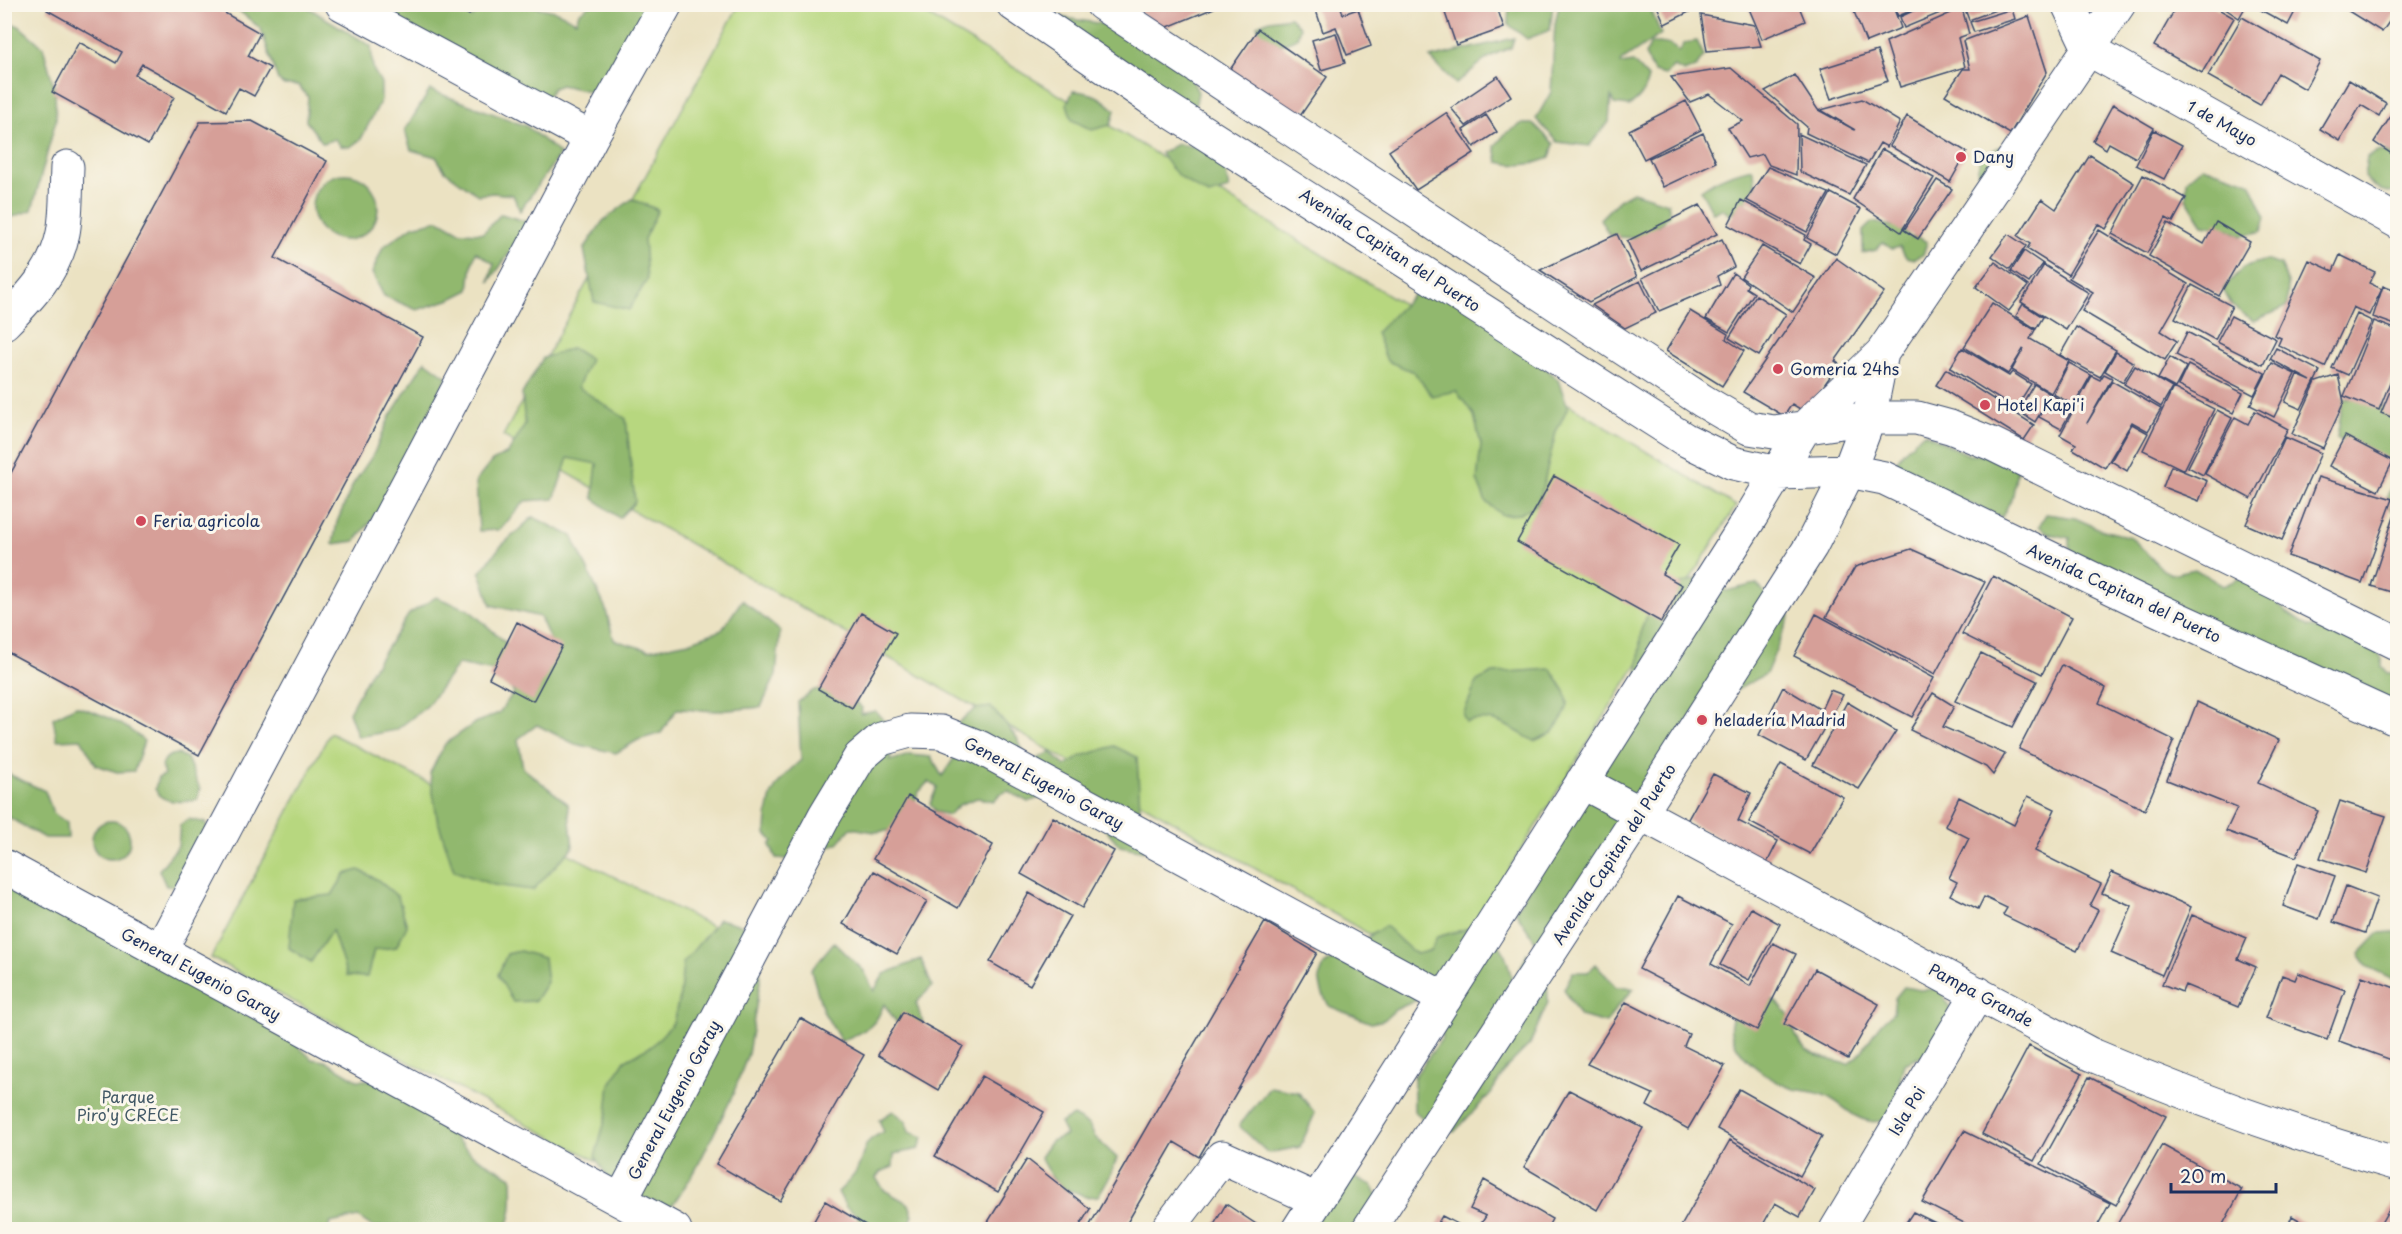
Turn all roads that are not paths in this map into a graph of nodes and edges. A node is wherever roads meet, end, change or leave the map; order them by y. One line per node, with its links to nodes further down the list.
1 (342, 4): 8 (street)
2 (666, 4): 8 (street)
3 (1014, 4): 16 (street, Avenida Capitan del Puerto)
4 (1102, 4): 14 (street)
5 (2068, 4): 7 (street)
6 (2119, 4): 7 (street, Avenida Capitan del Puerto)
7 (2090, 50): 10 (street, 1 de Mayo); 12 (street, Avenida Capitan del Puerto)
8 (591, 138): 22 (street)
9 (67, 167): 11 (street)
10 (2397, 222)
11 (4, 323)
12 (1882, 353): 13 (street, Avenida Capitan del Puerto); 14 (street, Avenida Capitan del Puerto)
13 (1869, 418): 14 (street); 15 (street, Avenida Capitan del Puerto); 17 (street)
14 (1805, 427): 16 (street, Avenida Capitan del Puerto)
15 (1849, 471): 16 (street, Avenida Capitan del Puerto); 18 (street, Avenida Capitan del Puerto); 20 (street, Avenida Capitan del Puerto)
16 (1778, 473): 19 (street, Avenida Capitan del Puerto)
17 (2397, 644)
18 (2397, 720)
19 (1582, 782): 20 (street, Pampa Grande); 24 (street, Avenida Capitan del Puerto)
20 (1641, 813): 23 (street, Pampa Grande); 31 (street, Avenida Capitan del Puerto)
21 (4, 866): 22 (street, General Eugenio Garay)
22 (160, 951): 26 (street, General Eugenio Garay)
23 (1978, 993): 25 (street, Pampa Grande); 32 (street, Isla Poi)
24 (1445, 999): 26 (street, General Eugenio Garay); 27 (street, Avenida Capitan del Puerto)
25 (2397, 1164)
26 (621, 1200): 28 (street, General Eugenio Garay)
27 (1317, 1200): 29 (street); 30 (street, Avenida Capitan del Puerto)
28 (675, 1230)
29 (1167, 1230)
30 (1298, 1230)
31 (1368, 1230)
32 (1836, 1230)

